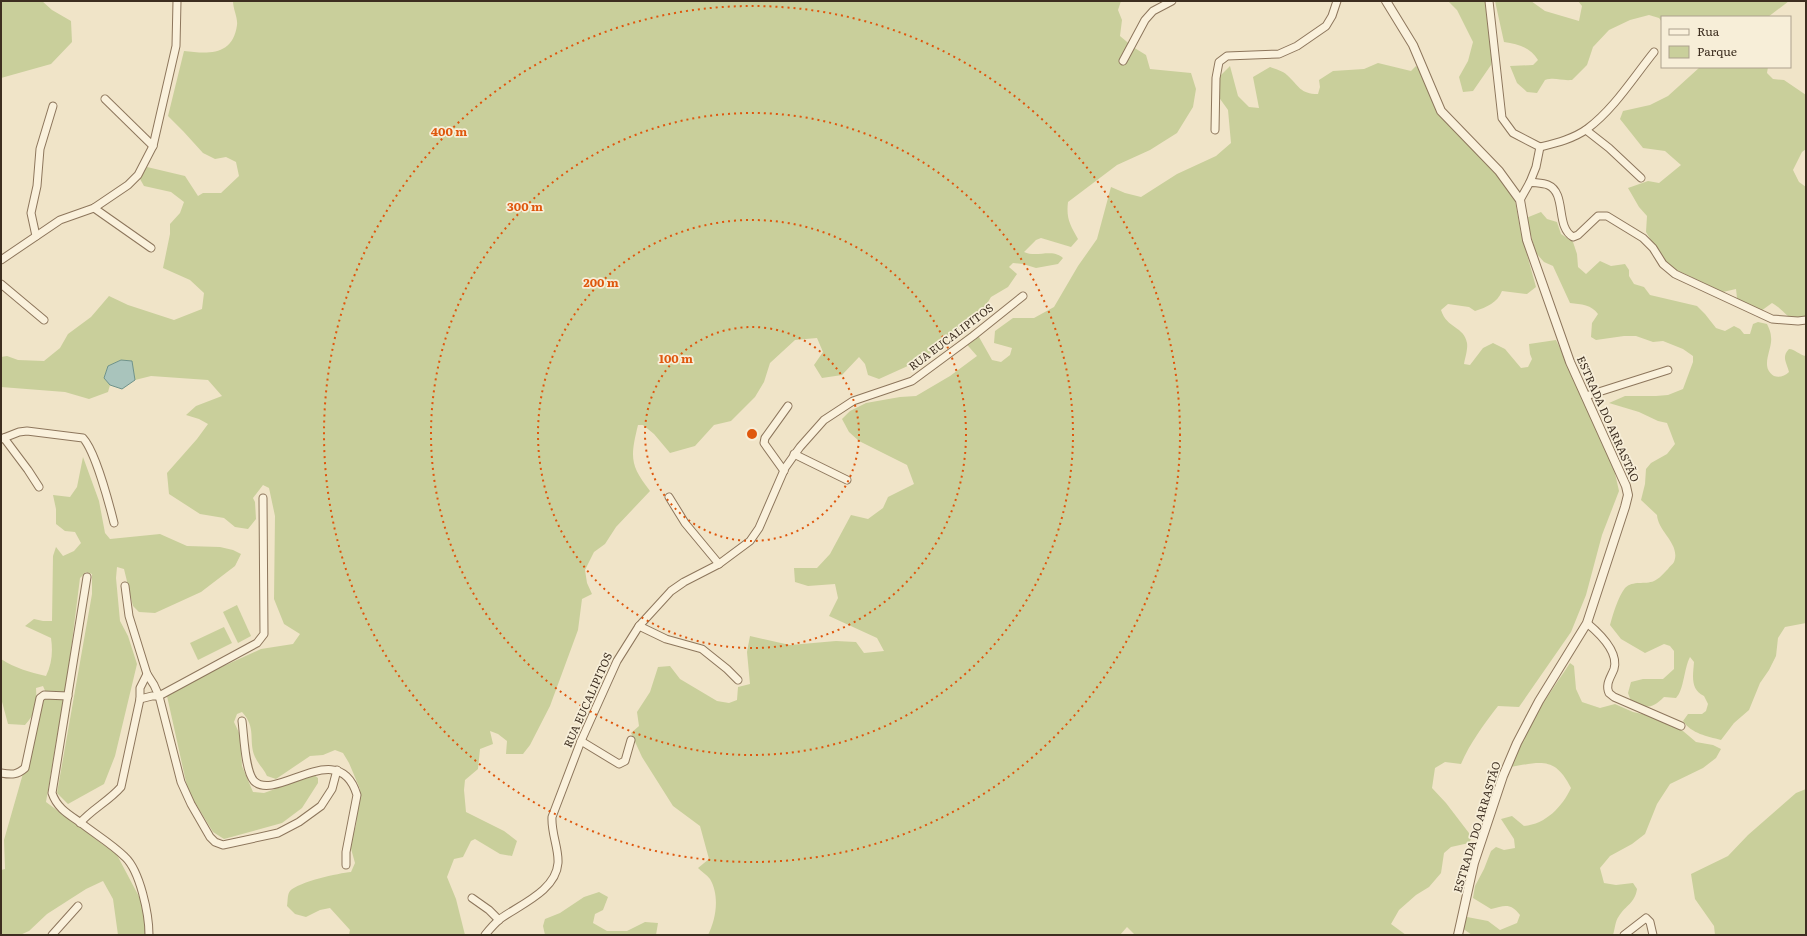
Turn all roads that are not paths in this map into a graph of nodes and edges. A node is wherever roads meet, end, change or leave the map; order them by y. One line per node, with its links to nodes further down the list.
1 (177, 1): 12 (street)
2 (1172, 1): 7 (street)
3 (1337, 1): 10 (street)
4 (1386, 1): 16 (street, ESTRADA DO ARRASTÃO)
5 (1489, 1): 13 (street)
6 (1654, 52): 11 (street)
7 (1123, 61)
8 (105, 99): 12 (street)
9 (53, 106): 18 (street)
10 (1215, 130)
11 (1586, 130): 13 (street); 14 (street)
12 (153, 146): 17 (street)
13 (1540, 147): 15 (street)
14 (1641, 178)
15 (1530, 182): 16 (street); 24 (street)
16 (1520, 200): 26 (street, ESTRADA DO ARRASTÃO)
17 (94, 208): 18 (street); 19 (street)
18 (36, 236): 20 (street)
19 (151, 248)
20 (1, 260)
21 (1, 284): 23 (street)
22 (1023, 296): 29 (street, RUA EUCALIPITOS)
23 (44, 320)
24 (1806, 320)
25 (1668, 370): 26 (street)
26 (1586, 396): 39 (street, ESTRADA DO ARRASTÃO)
27 (788, 406): 30 (street)
28 (3, 439): 32 (street); 35 (street)
29 (794, 454): 30 (street, RUA EUCALIPITOS); 31 (street)
30 (784, 471): 36 (street, RUA EUCALIPITOS)
31 (847, 480)
32 (38, 487)
33 (669, 497): 36 (street)
34 (263, 498): 44 (street)
35 (114, 523)
36 (719, 564): 40 (street, RUA EUCALIPITOS)
37 (87, 577): 43 (street)
38 (125, 586): 41 (street)
39 (1587, 624): 47 (street); 61 (street, ESTRADA DO ARRASTÃO)
40 (639, 626): 42 (street); 49 (street, RUA EUCALIPITOS)
41 (147, 674): 44 (street); 45 (street)
42 (738, 680)
43 (68, 696): 51 (street); 52 (street)
44 (159, 696): 45 (street); 50 (street)
45 (140, 699): 52 (street)
46 (242, 721): 50 (street)
47 (1681, 726)
48 (632, 740): 49 (street)
49 (581, 741): 56 (street, RUA EUCALIPITOS)
50 (337, 770): 53 (street)
51 (1, 773)
52 (80, 823): 59 (street)
53 (346, 865)
54 (472, 898): 56 (street)
55 (78, 906): 58 (street)
56 (499, 920): 60 (street, RUA EUCALIPITOS)
57 (1652, 931): 62 (street)
58 (52, 935)
59 (149, 935)
60 (484, 935)
61 (1458, 935)
62 (1624, 935)

